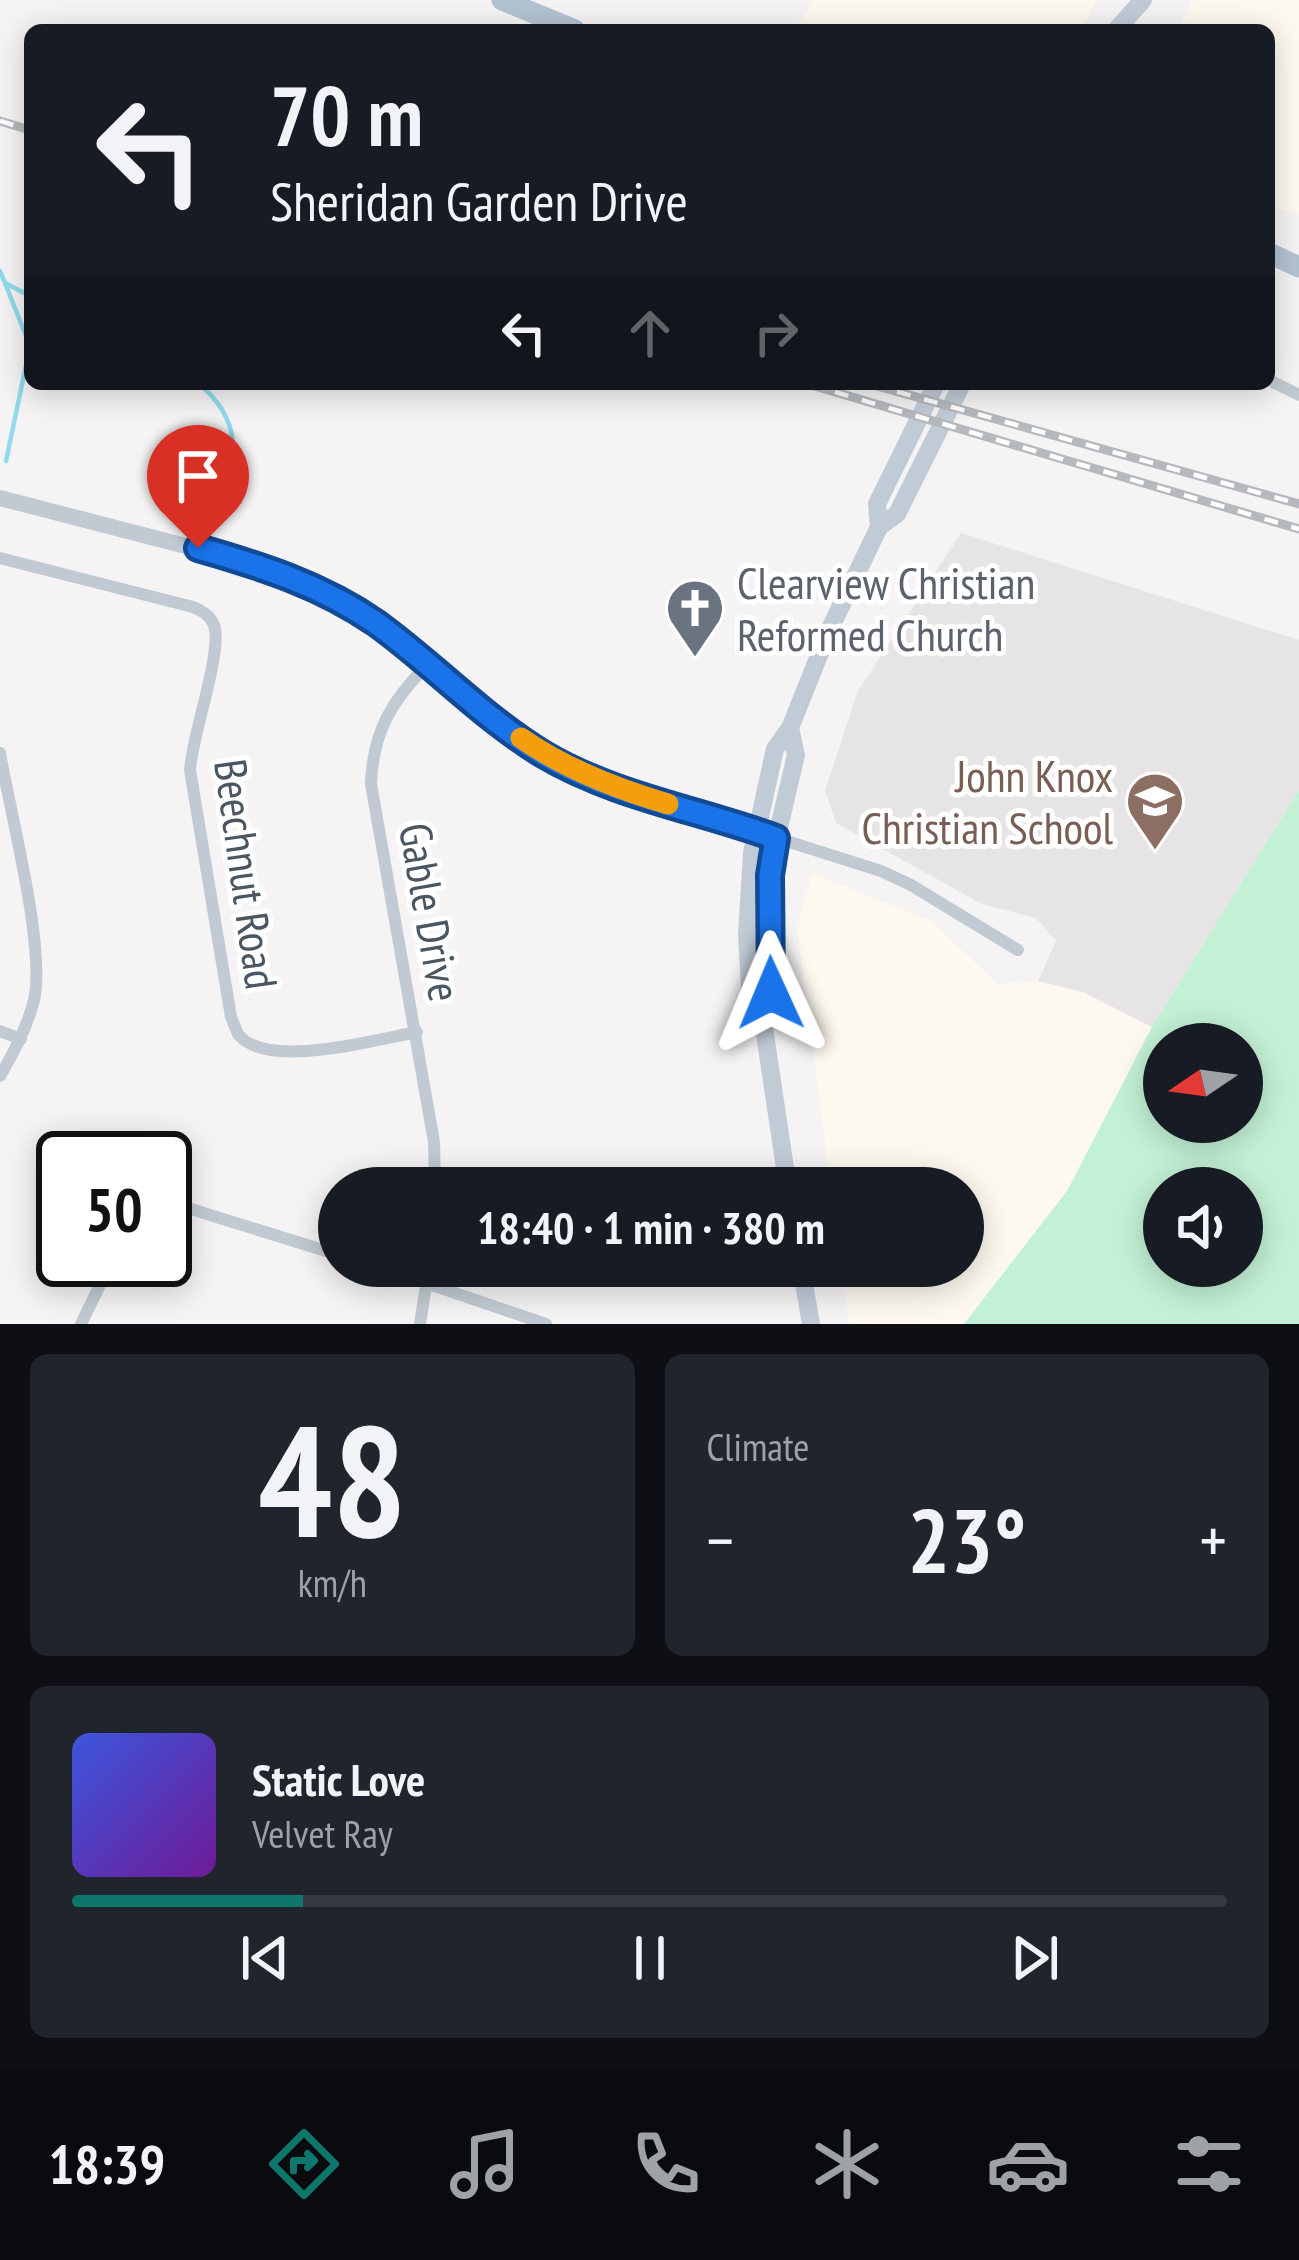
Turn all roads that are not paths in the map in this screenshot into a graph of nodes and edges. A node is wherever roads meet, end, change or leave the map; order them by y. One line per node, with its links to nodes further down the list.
1 (502, 0): 2 (main road)
2 (560, 24)
3 (934, 390): 6 (main road)
4 (959, 390): 6 (main road)
5 (0, 498): 8 (street)
6 (879, 527): 9 (main road)
7 (0, 558): 16 (street, Beechnut Road)
8 (426, 666): 11 (street); 16 (street, Gable Drive)
9 (790, 728): 11 (main road); 12 (main road)
10 (0, 753): 17 (street)
11 (757, 831): 12 (street); 14 (main road)
12 (776, 838): 13 (street); 14 (main road)
13 (1018, 950)
14 (763, 1021): 20 (main road)
15 (0, 1031): 17 (street)
16 (417, 1032): 19 (street, Gable Drive)
17 (21, 1040): 18 (street)
18 (0, 1076)
19 (435, 1167)
20 (785, 1167)
21 (192, 1209): 22 (street)
22 (318, 1248)
23 (99, 1287): 27 (street)
24 (426, 1287): 28 (street)
25 (441, 1287): 29 (street)
26 (805, 1287): 30 (main road)
27 (82, 1324)
28 (420, 1324)
29 (546, 1324)
30 (812, 1324)

